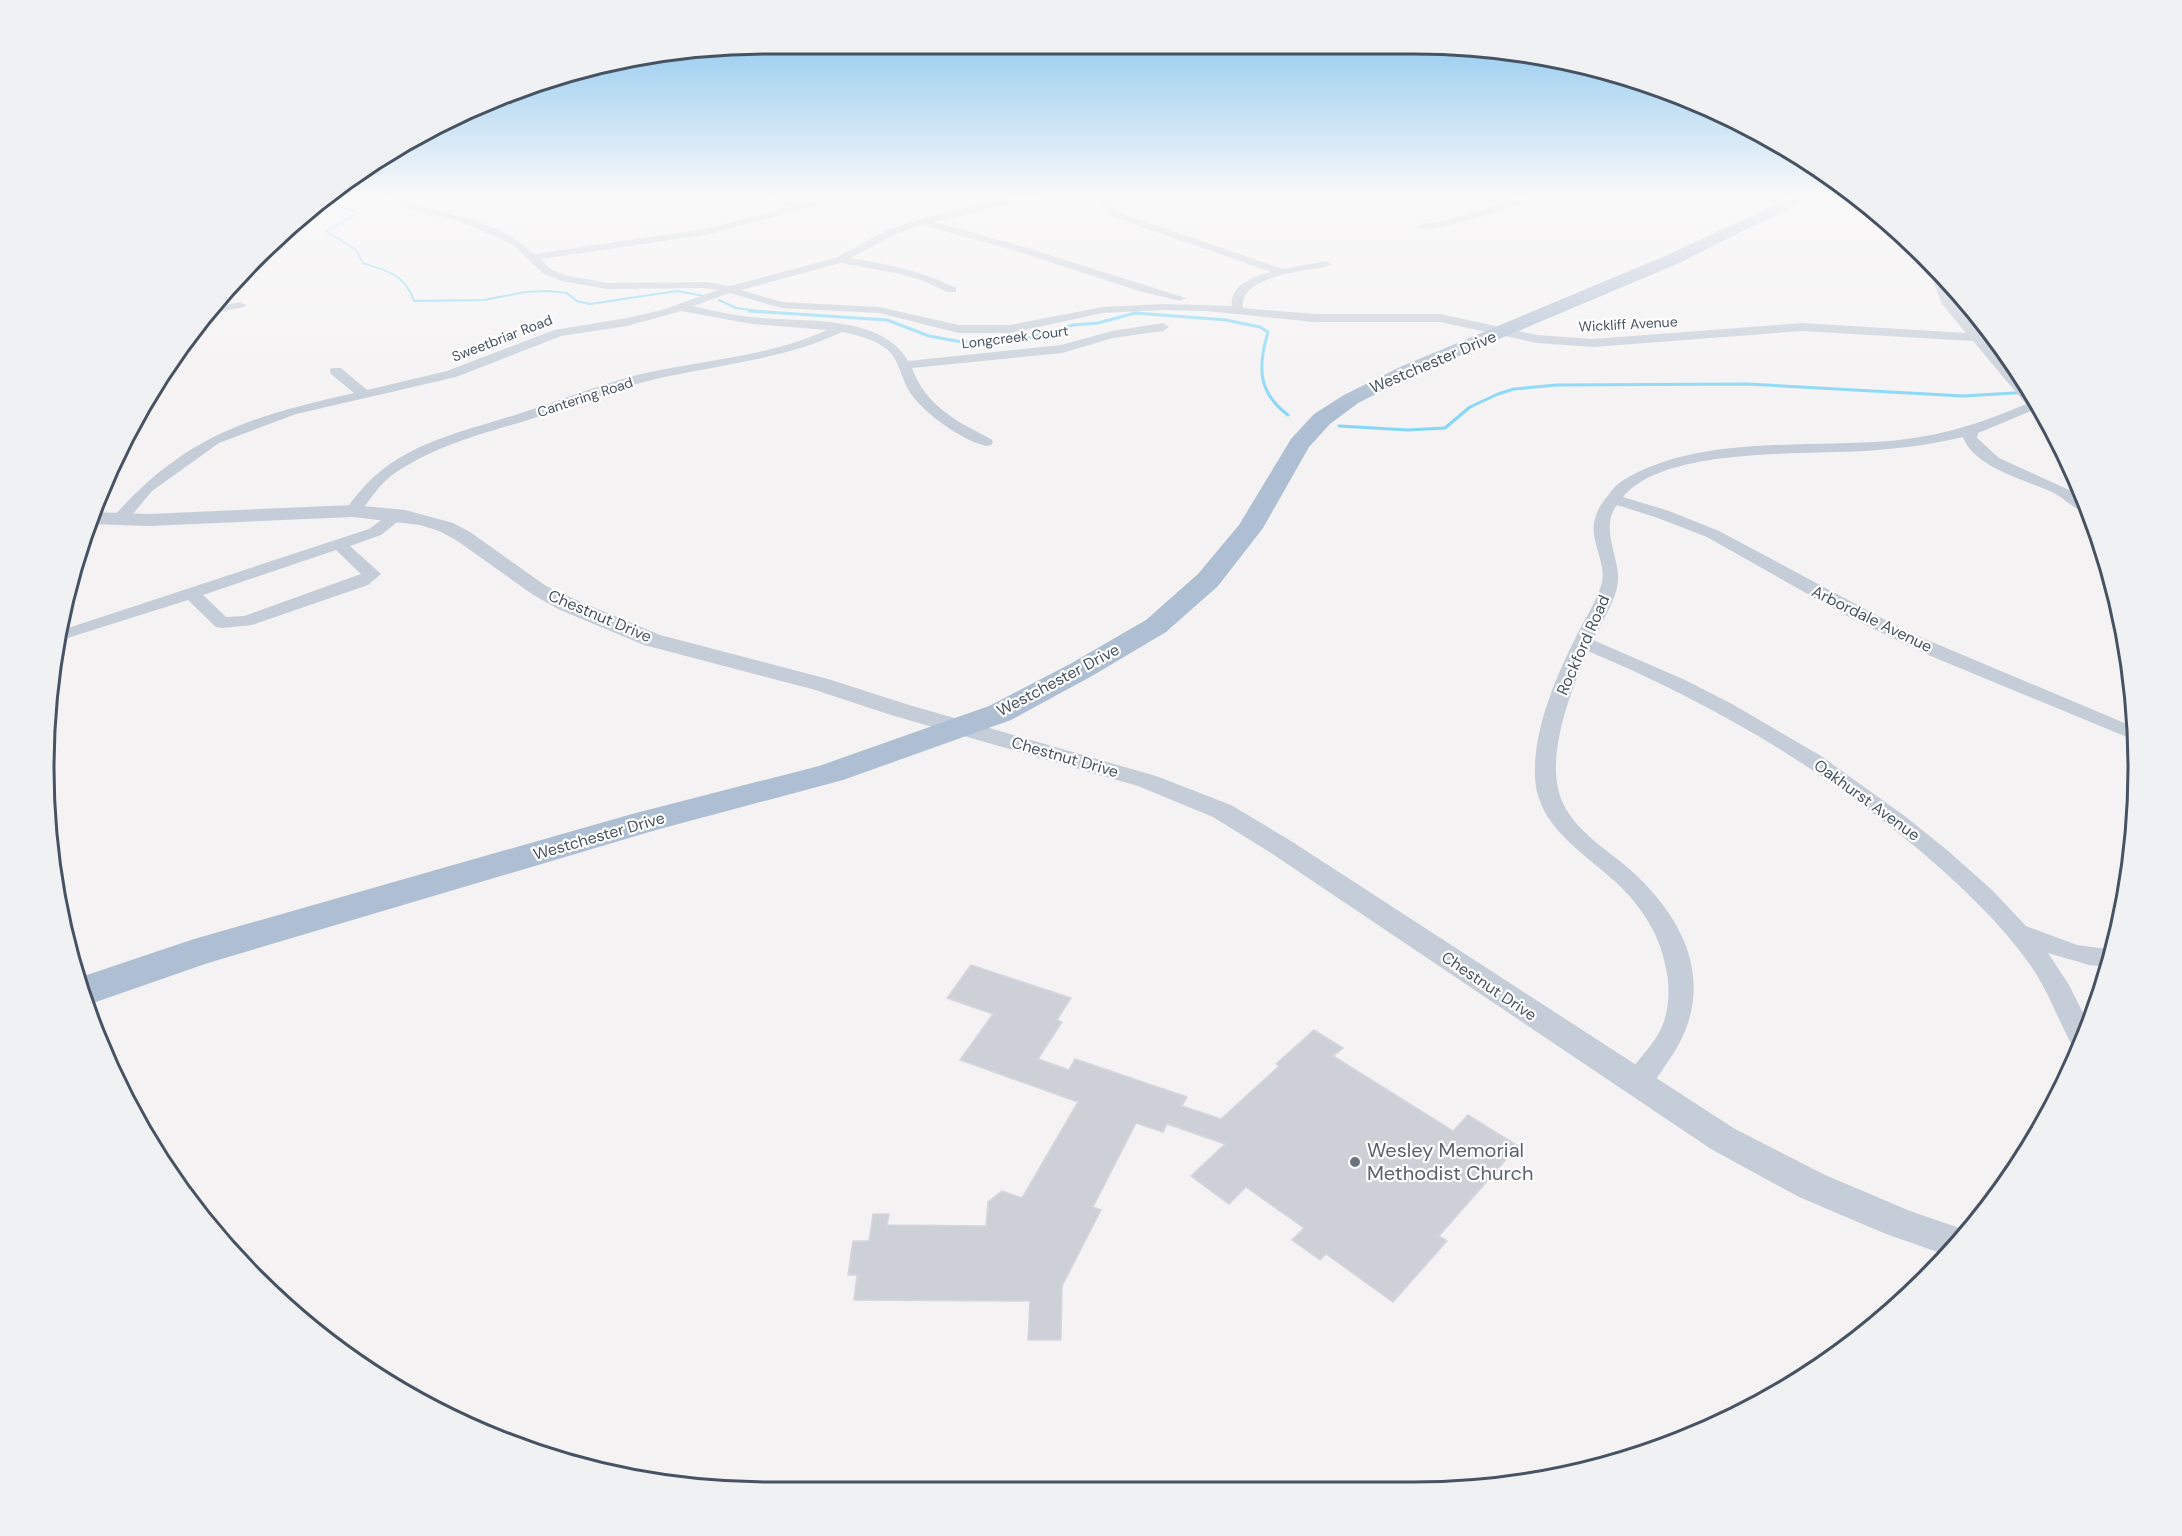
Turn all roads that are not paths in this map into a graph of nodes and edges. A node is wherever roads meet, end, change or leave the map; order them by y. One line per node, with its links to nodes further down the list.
1 (543, 267): 10 (street, Wickliff Avenue)
2 (815, 267): 10 (street, Sweetbriar Road)
3 (881, 267): 11 (street)
4 (1073, 267): 15 (street)
5 (1267, 267): 8 (street)
6 (1311, 267): 8 (street)
7 (1655, 267): 18 (main road, Westchester Drive)
8 (1282, 272): 15 (street)
9 (1942, 287): 19 (street)
10 (732, 290): 13 (street, Sweetbriar Road); 15 (street, Wickliff Avenue)
11 (952, 290)
12 (240, 305): 14 (street)
13 (681, 307): 17 (street); 23 (street, Sweetbriar Road)
14 (221, 309)
15 (1238, 311): 18 (street, Wickliff Avenue)
16 (1163, 327): 20 (street, Longcreek Court)
17 (840, 328): 20 (street); 29 (street, Cantering Road)
18 (1505, 331): 19 (street, Wickliff Avenue); 37 (main road, Westchester Drive)
19 (1976, 337): 22 (street)
20 (905, 365): 26 (street)
21 (336, 371): 23 (street)
22 (2013, 380)
23 (365, 394): 32 (street, Sweetbriar Road)
24 (2026, 401): 25 (street)
25 (1971, 431): 27 (street); 28 (street)
26 (986, 442)
27 (1613, 499): 36 (street, Rockford Road); 38 (street, Arbordale Avenue)
28 (2076, 501)
29 (353, 511): 30 (street, Chestnut Drive); 32 (street, Chestnut Drive)
30 (398, 515): 33 (street); 37 (street, Chestnut Drive)
31 (99, 518): 32 (street, Chestnut Drive)
32 (122, 518)
33 (338, 544): 34 (street); 34 (street)
34 (191, 593): 35 (street)
35 (67, 634)
36 (1582, 642): 39 (street, Oakhurst Avenue); 43 (street, Rockford Road)
37 (960, 727): 41 (main road, Westchester Drive); 43 (street, Chestnut Drive)
38 (2126, 731)
39 (2020, 932): 40 (street); 42 (street, Oakhurst Avenue)
40 (2103, 957)
41 (89, 990)
42 (2078, 1029)
43 (1636, 1083): 44 (street, Chestnut Drive)
44 (1950, 1240)

